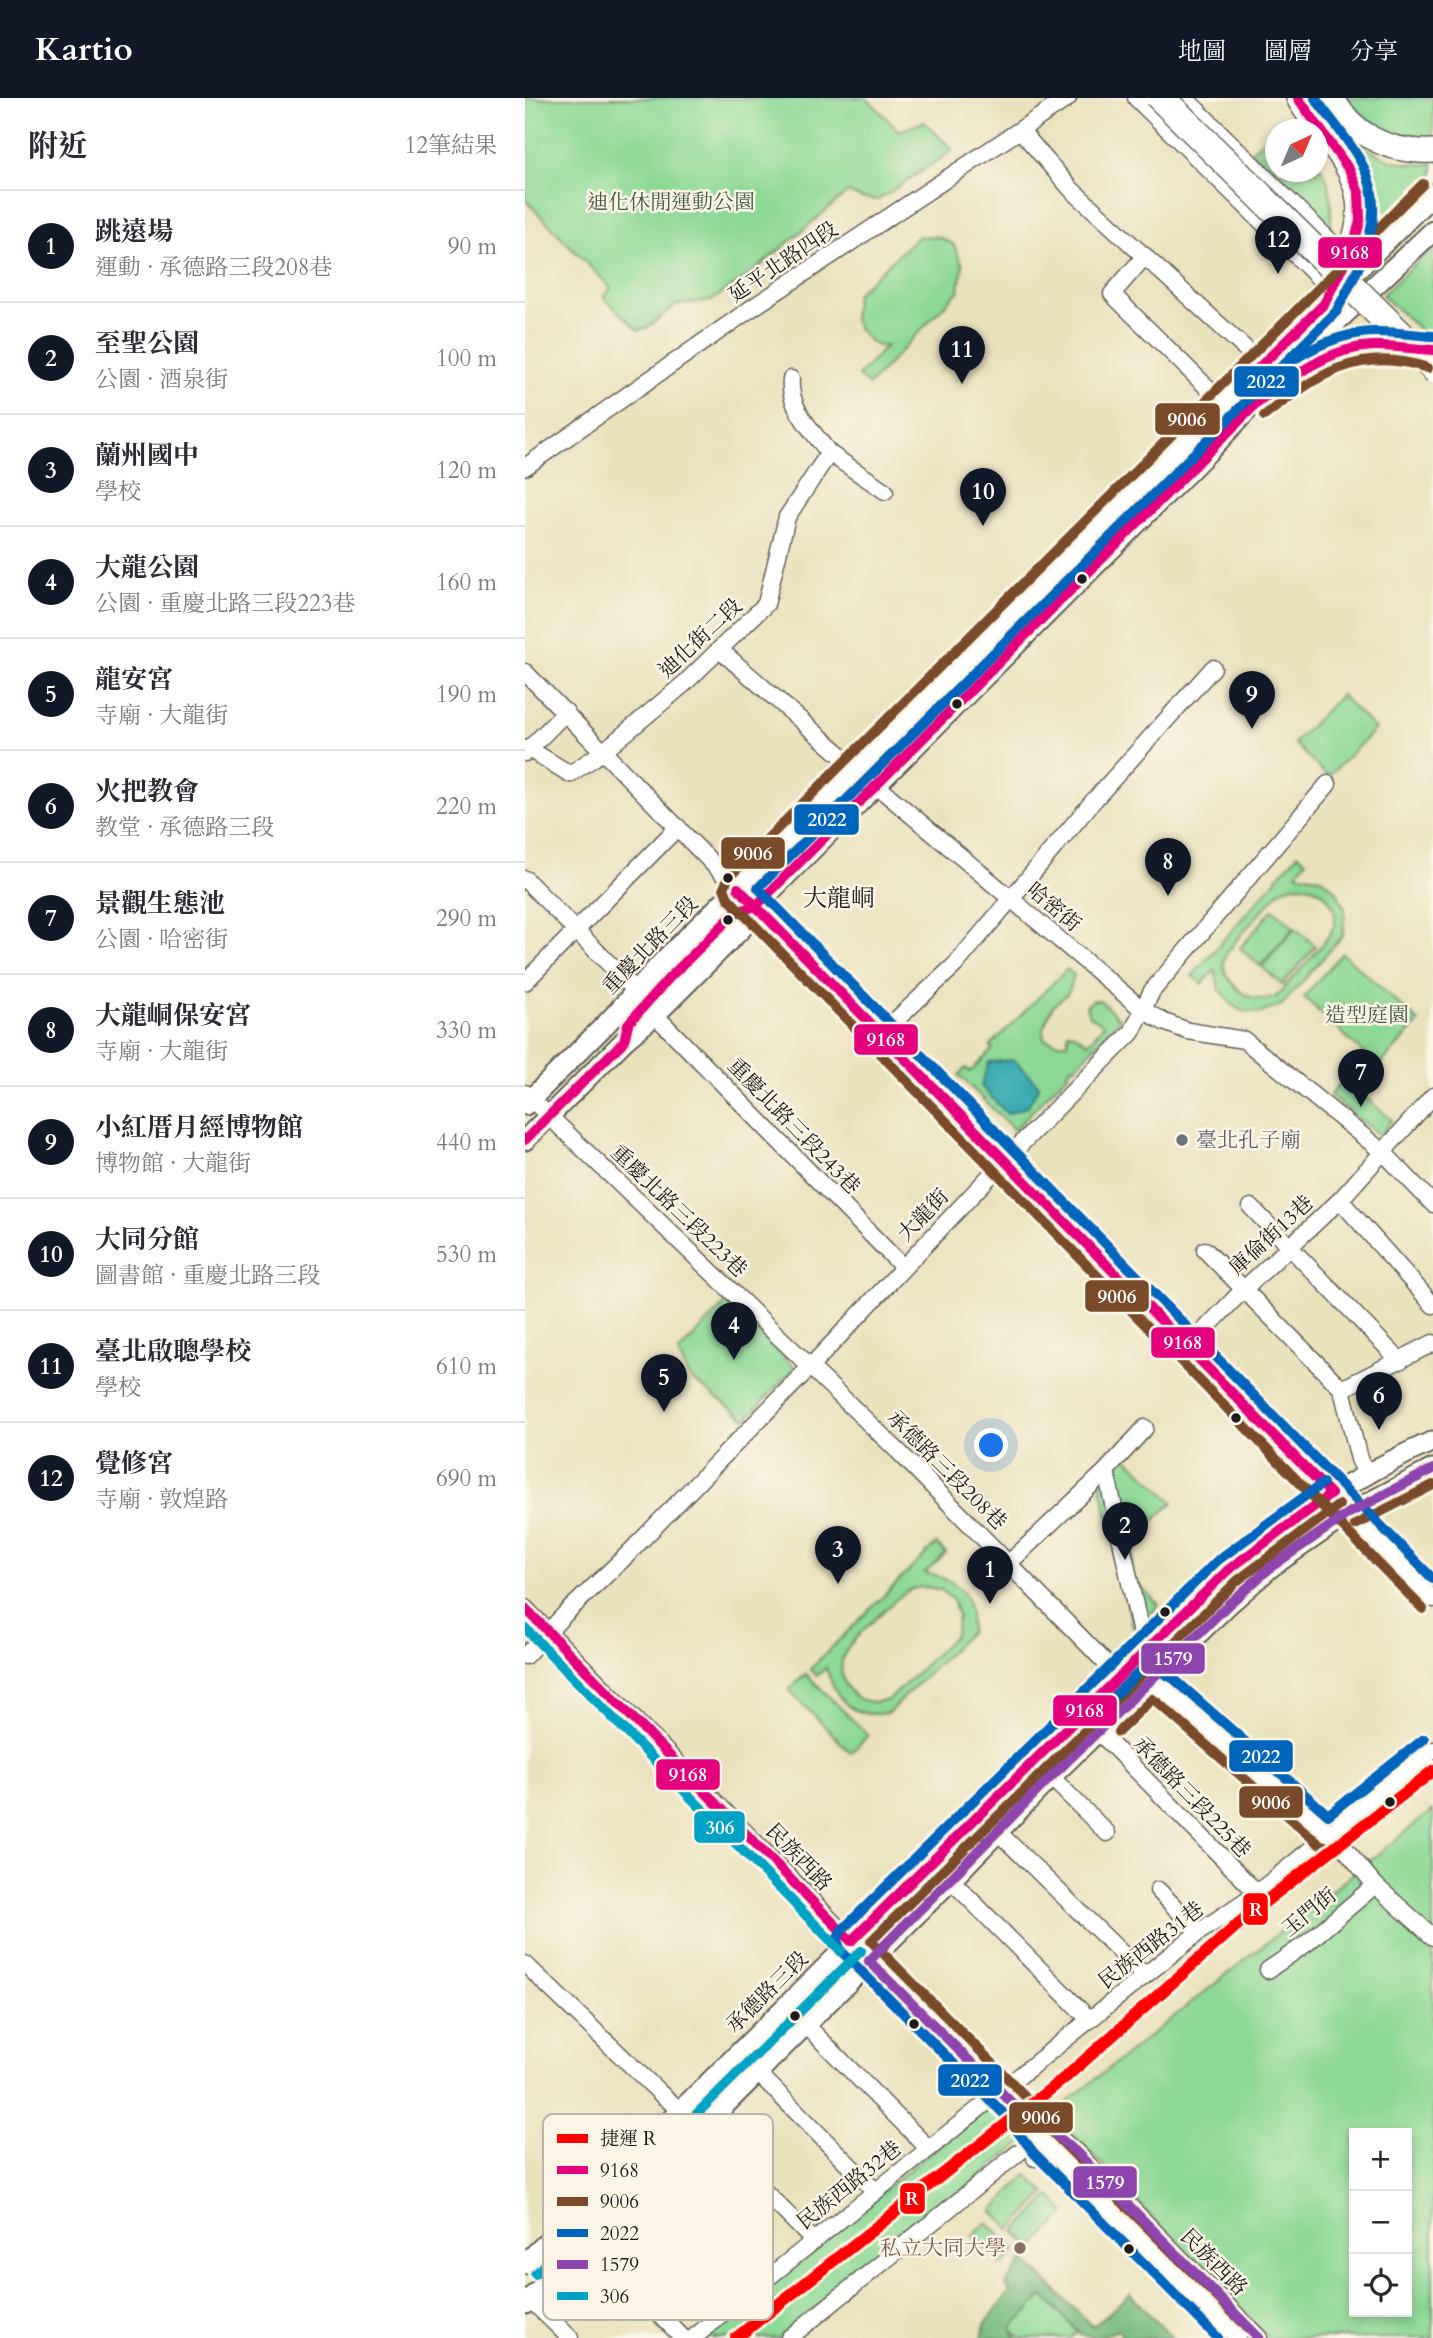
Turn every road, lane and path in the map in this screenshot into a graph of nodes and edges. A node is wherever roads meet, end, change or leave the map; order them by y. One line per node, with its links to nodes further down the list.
1 (1068, 98): 8 (street, 延平北路四段)
2 (1136, 98): 14 (street)
3 (1153, 98): 17 (street, bridge)
4 (1169, 98): 15 (street, bridge)
5 (1185, 98): 12 (street)
6 (1298, 98): 14 (highway)
7 (1332, 98): 9 (highway)
8 (1021, 131): 13 (street); 22 (street, 延平北路四段)
9 (1433, 151)
10 (1433, 194): 14 (main road, 重慶北路三段)
11 (1433, 231): 20 (main road)
12 (1339, 250)
13 (1145, 256): 16 (street); 19 (street)
14 (1320, 309): 16 (main road, 重慶北路三段)
15 (1429, 353): 20 (highway)
16 (1262, 364): 19 (main road, 重慶北路三段)
17 (1433, 375)
18 (791, 379): 21 (street)
19 (1223, 403): 30 (main road, 重慶北路三段)
20 (1256, 404): 32 (main road)
21 (829, 453): 23 (street); 24 (street, 迪化街二段)
22 (525, 467)
23 (885, 491)
24 (720, 650): 29 (street, 迪化街二段); 30 (street, 哈密街)
25 (1213, 668): 36 (street)
26 (525, 671): 27 (street)
27 (566, 712): 28 (street); 29 (street)
28 (526, 750): 29 (street, 迪化街二段)
29 (604, 751): 33 (street)
30 (858, 770): 32 (street, 哈密街); 35 (main road, 重慶北路三段)
31 (1328, 784): 41 (street, 大龍街)
32 (876, 785): 36 (street, 哈密街); 37 (main road)
33 (678, 827): 35 (street); 38 (street)
34 (525, 879): 38 (street)
35 (738, 888): 37 (street); 40 (main road, 重慶北路三段)
36 (1011, 899): 41 (street, 哈密街); 43 (street)
37 (755, 906): 42 (main road); 43 (street)
38 (576, 931): 39 (street); 40 (street)
39 (525, 982)
40 (636, 991): 44 (main road, 重慶北路三段)
41 (1143, 1010): 48 (street, 哈密街); 49 (street, 大龍街)
42 (655, 1015): 46 (main road); 55 (street, 重慶北路三段243巷)
43 (881, 1034): 49 (street)
44 (527, 1099): 46 (street, 重慶北路三段223巷)
45 (1431, 1102): 48 (street, 庫倫街13巷)
46 (549, 1115): 47 (main road); 61 (street, 重慶北路三段223巷)
47 (525, 1140)
48 (1384, 1153): 50 (street, 庫倫街13巷); 51 (street, 哈密街)
49 (1004, 1161): 55 (street, 大龍街); 59 (street)
50 (1340, 1200): 53 (street, 庫倫街13巷); 57 (street)
51 (1433, 1204)
52 (1251, 1207): 53 (street)
53 (1290, 1246): 56 (street, 庫倫街13巷); 60 (street)
54 (1205, 1250): 56 (street)
55 (903, 1267): 61 (street, 大龍街)
56 (1244, 1289): 59 (street, 庫倫街13巷); 62 (street)
57 (1433, 1305)
58 (1433, 1343): 60 (street)
59 (1187, 1348): 68 (street)
60 (1400, 1362): 62 (street)
61 (811, 1366): 70 (street, 承德路三段208巷); 74 (street, 大龍街)
62 (1342, 1389): 67 (street)
63 (1145, 1428): 66 (street)
64 (1433, 1441): 67 (main road, 承德路三段)
65 (1433, 1469): 69 (main road)
66 (1106, 1471): 70 (street); 73 (street)
67 (1366, 1474): 68 (main road, 承德路三段)
68 (1331, 1494): 69 (street); 76 (main road, 承德路三段)
69 (1349, 1513): 71 (street); 77 (main road)
70 (1010, 1563): 76 (street, 承德路三段208巷)
71 (1433, 1599)
72 (525, 1608): 74 (street, 民族西路)
73 (1140, 1629)
74 (548, 1632): 75 (street, 大龍街); 90 (street, 民族西路)
75 (525, 1656)
76 (1124, 1671): 77 (street, 承德路三段208巷); 90 (main road, 承德路三段)
77 (1149, 1682): 78 (main road); 83 (street, 承德路三段208巷)
78 (1098, 1731): 80 (main road); 87 (street, 承德路三段225巷)
79 (1433, 1750): 83 (street, 民族西路31巷)
80 (1051, 1777): 81 (main road); 82 (street)
81 (998, 1832): 84 (main road); 94 (street)
82 (1107, 1833)
83 (1328, 1833): 85 (street, 承德路三段208巷); 87 (street, 民族西路31巷)
84 (951, 1880): 91 (main road); 95 (street)
85 (1375, 1885): 89 (street, 承德路三段208巷); 93 (street, 玉門街)
86 (1158, 1890): 88 (street)
87 (1257, 1893): 88 (street, 民族西路31巷)
88 (1199, 1932): 94 (street, 民族西路31巷)
89 (1433, 1937)
90 (851, 1941): 91 (street, 民族西路); 100 (main road, 承德路三段)
91 (869, 1961): 96 (main road); 98 (street, 民族西路)
92 (525, 1964): 100 (street)
93 (1268, 1970)
94 (1144, 1975): 95 (street, 民族西路31巷)
95 (1089, 2019): 98 (street, 民族西路31巷)
96 (806, 2024): 97 (main road); 105 (street)
97 (757, 2072): 103 (main road); 107 (street)
98 (1000, 2091): 99 (street, 民族西路); 105 (street, 民族西路32巷)
99 (1014, 2105): 104 (street, 民族西路); 124 (street, 民族西路)
100 (680, 2111): 101 (main road, 承德路三段); 102 (street)
101 (677, 2114)
102 (684, 2114)
103 (715, 2114)
104 (1044, 2143): 106 (street); 122 (street); 123 (street, 民族西路)
105 (929, 2148): 107 (street, 民族西路32巷)
106 (1035, 2158)
107 (875, 2191): 109 (street, 民族西路32巷)
108 (773, 2200): 109 (street)
109 (814, 2241): 112 (street, 民族西路32巷)
110 (543, 2246): 111 (main road, 承德路三段)
111 (525, 2264)
112 (773, 2274)
113 (543, 2286): 114 (main road)
114 (528, 2301): 115 (street)
115 (543, 2314)
116 (550, 2320): 119 (street)
117 (665, 2320): 120 (street)
118 (716, 2320): 121 (street, 民族西路32巷)
119 (570, 2338)
120 (683, 2338)
121 (693, 2338)
122 (789, 2338)
123 (1238, 2338)
124 (1259, 2338)

